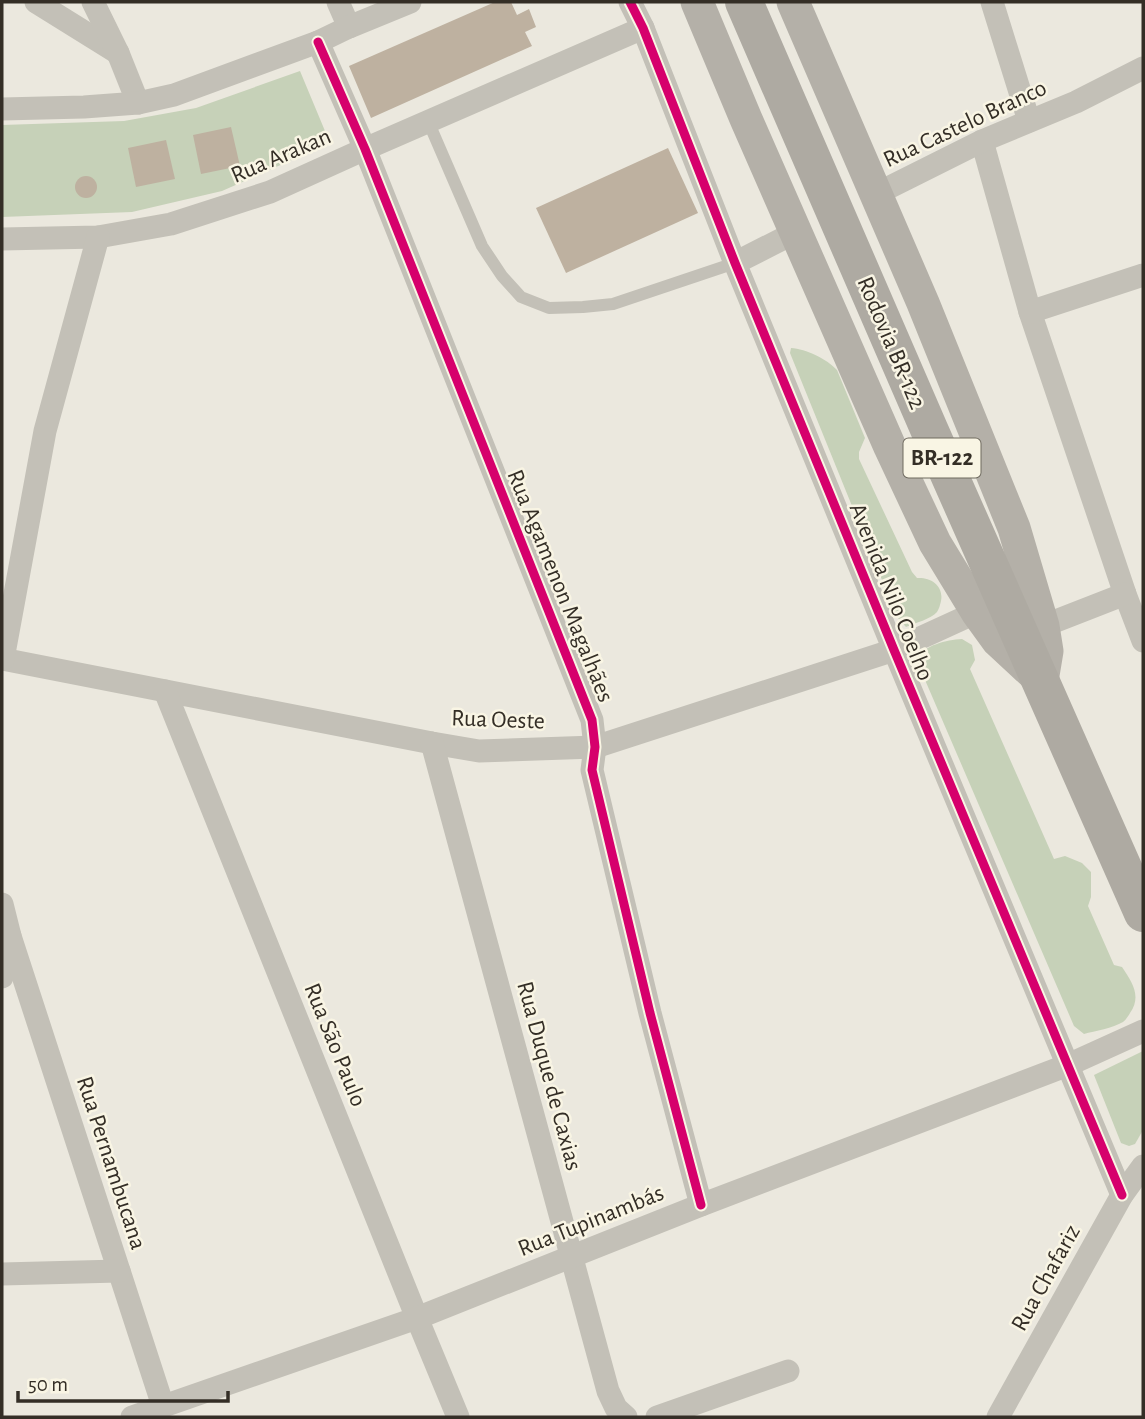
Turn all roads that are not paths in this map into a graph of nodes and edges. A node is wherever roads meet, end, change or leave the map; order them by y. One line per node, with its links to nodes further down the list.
1 (36, 2): 13 (street)
2 (93, 2): 13 (street)
3 (338, 2): 10 (street)
4 (410, 2): 10 (street)
5 (630, 2): 11 (street, Avenida Nilo Coelho)
6 (697, 2): 24 (main road)
7 (744, 2): 31 (highway, Rodovia BR-122 / BR-122)
8 (793, 2): 23 (main road)
9 (992, 2): 20 (street)
10 (348, 27): 12 (street)
11 (643, 29): 19 (street, Rua Arakan); 27 (street, Avenida Nilo Coelho)
12 (318, 42): 17 (street); 22 (street, Rua Agamenon Magalhães)
13 (118, 53): 17 (street)
14 (1143, 68): 16 (street, Rua Castelo Branco)
15 (1143, 83): 16 (street, Rua Castelo Branco)
16 (1076, 102): 20 (street, Rua Castelo Branco)
17 (138, 103): 18 (street)
18 (2, 109)
19 (428, 121): 22 (street, Rua Arakan); 27 (lane)
20 (1029, 121): 21 (street, Rua Castelo Branco)
21 (982, 141): 23 (street, Rua Castelo Branco); 29 (street)
22 (365, 149): 25 (street, Rua Arakan); 42 (street, Rua Agamenon Magalhães)
23 (876, 194): 30 (main road)
24 (796, 232): 27 (street); 32 (main road)
25 (98, 237): 26 (street, Rua Arakan); 38 (street)
26 (2, 239)
27 (735, 263): 37 (street, Avenida Nilo Coelho)
28 (1143, 275): 29 (street)
29 (1030, 312): 33 (street)
30 (967, 413): 31 (main road); 35 (main road)
31 (929, 429): 32 (main road); 39 (highway, Rodovia BR-122 / BR-122)
32 (890, 447): 34 (main road)
33 (1125, 594): 35 (street); 36 (street)
34 (976, 612): 37 (street, Rua Oeste); 39 (main road)
35 (1043, 626): 39 (main road)
36 (1143, 640)
37 (894, 650): 42 (street, Rua Oeste); 48 (street, Avenida Nilo Coelho)
38 (2, 659): 40 (street, Rua Oeste)
39 (1042, 681): 44 (highway, Rodovia BR-122 / BR-122)
40 (165, 691): 41 (street, Rua Oeste); 55 (street, Rua São Paulo)
41 (432, 743): 42 (street, Rua Oeste); 52 (street, Rua Duque de Caxias)
42 (595, 747): 51 (street, Rua Agamenon Magalhães)
43 (2, 904): 45 (street, Rua Pernambucana)
44 (1143, 913)
45 (10, 936): 46 (street, Rua Pernambucana); 53 (street, Rua Pernambucana)
46 (2, 976)
47 (1143, 1031): 48 (street, Rua Tupinambás)
48 (1068, 1065): 50 (street, Avenida Nilo Coelho); 51 (street, Rua Tupinambás)
49 (1143, 1166): 50 (street, Rua Chafariz)
50 (1122, 1195): 62 (street, Rua Chafariz)
51 (701, 1205): 52 (street, Rua Tupinambás)
52 (571, 1257): 55 (street, Rua Tupinambás); 60 (street, Rua Duque de Caxias)
53 (118, 1270): 54 (street); 57 (street, Rua Pernambucana)
54 (2, 1274)
55 (417, 1318): 57 (street, Rua Tupinambás); 59 (street, Rua São Paulo)
56 (788, 1371): 61 (street)
57 (163, 1406): 58 (street, Rua Tupinambás)
58 (132, 1417)
59 (458, 1417)
60 (626, 1417)
61 (657, 1417)
62 (998, 1417)

